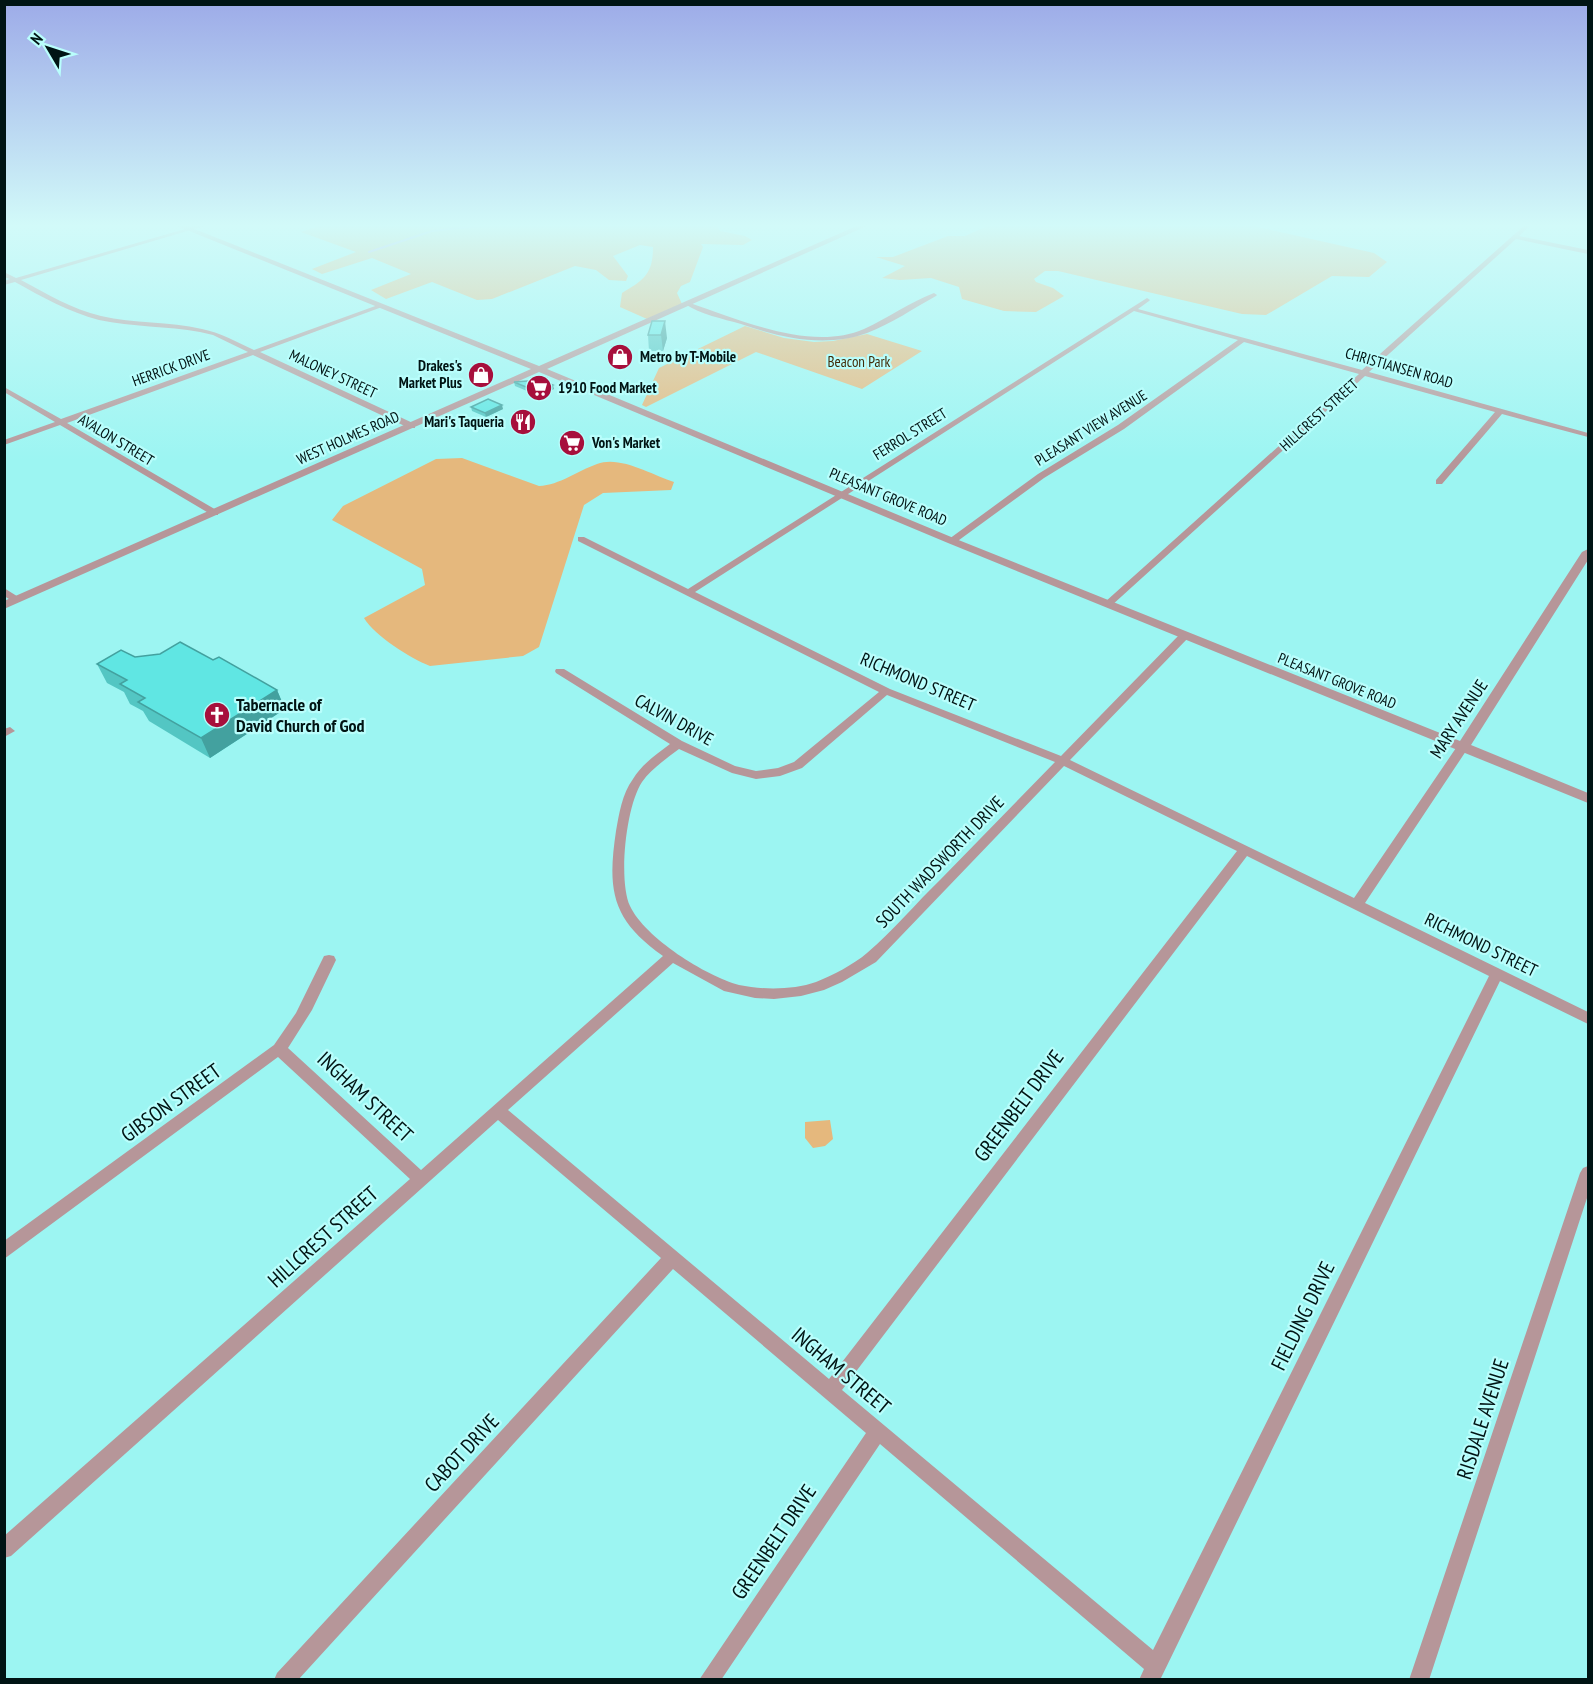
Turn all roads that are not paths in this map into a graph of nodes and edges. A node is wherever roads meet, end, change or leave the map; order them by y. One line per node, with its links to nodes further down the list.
1 (63, 303): 11 (street, MALONEY STREET)
2 (372, 303): 8 (street, PLEASANT GROVE ROAD)
3 (691, 303): 7 (street, WEST HOLMES ROAD)
4 (919, 303): 7 (street)
5 (1143, 303): 9 (street, FERROL STREET)
6 (1443, 303): 13 (street, HILLCREST STREET)
7 (688, 304): 12 (street, WEST HOLMES ROAD)
8 (380, 306): 11 (street, HERRICK DRIVE); 12 (street, PLEASANT GROVE ROAD)
9 (1132, 309): 10 (street, CHRISTIANSEN ROAD); 21 (street, FERROL STREET)
10 (1245, 339): 13 (street, CHRISTIANSEN ROAD); 24 (street, PLEASANT VIEW AVENUE)
11 (254, 352): 16 (street, HERRICK DRIVE); 17 (street, MALONEY STREET)
12 (539, 369): 17 (street, WEST HOLMES ROAD); 21 (street, PLEASANT GROVE ROAD)
13 (1366, 373): 15 (street, CHRISTIANSEN ROAD); 29 (street, HILLCREST STREET)
14 (4, 389): 16 (street, AVALON STREET)
15 (1500, 411): 18 (street, CHRISTIANSEN ROAD); 20 (street)
16 (61, 423): 19 (street, HERRICK DRIVE); 22 (street, AVALON STREET)
17 (412, 426): 22 (street, WEST HOLMES ROAD)
18 (1588, 435)
19 (4, 443)
20 (1439, 482)
21 (841, 494): 24 (street, PLEASANT GROVE ROAD); 27 (street, FERROL STREET)
22 (214, 513): 28 (street, WEST HOLMES ROAD)
23 (581, 539): 27 (street, RICHMOND STREET)
24 (952, 541): 29 (street, PLEASANT GROVE ROAD)
25 (1588, 552): 35 (street, MARY AVENUE)
26 (4, 591): 28 (street)
27 (689, 592): 33 (street, RICHMOND STREET)
28 (17, 600): 30 (street, WEST HOLMES ROAD)
29 (1108, 604): 31 (street, PLEASANT GROVE ROAD)
30 (4, 606)
31 (1184, 636): 35 (street, PLEASANT GROVE ROAD); 36 (street, SOUTH WADSWORTH DRIVE)
32 (560, 671): 34 (street, CALVIN DRIVE)
33 (886, 691): 34 (street, CALVIN DRIVE); 36 (street, RICHMOND STREET)
34 (678, 744): 40 (street, SOUTH WADSWORTH DRIVE)
35 (1462, 748): 37 (street, PLEASANT GROVE ROAD); 39 (street, MARY AVENUE)
36 (1064, 761): 38 (street, RICHMOND STREET); 40 (street, SOUTH WADSWORTH DRIVE)
37 (1588, 798)
38 (1245, 849): 39 (street, RICHMOND STREET); 50 (street, GREENBELT DRIVE)
39 (1357, 904): 42 (street, RICHMOND STREET)
40 (671, 957): 45 (street, HILLCREST STREET)
41 (329, 960): 44 (street, GIBSON STREET)
42 (1497, 973): 43 (street, RICHMOND STREET); 53 (street, FIELDING DRIVE)
43 (1588, 1018)
44 (279, 1049): 47 (street, INGHAM STREET); 48 (street, GIBSON STREET)
45 (497, 1110): 47 (street, HILLCREST STREET); 49 (street, INGHAM STREET)
46 (1588, 1173): 56 (street, RISDALE AVENUE)
47 (420, 1179): 52 (street, HILLCREST STREET)
48 (4, 1251)
49 (672, 1258): 50 (street, INGHAM STREET); 54 (street, CABOT DRIVE)
50 (830, 1391): 51 (street, INGHAM STREET)
51 (878, 1431): 53 (street, INGHAM STREET); 55 (street, GREENBELT DRIVE)
52 (4, 1549)
53 (1153, 1672)
54 (284, 1680)
55 (709, 1680)
56 (1419, 1680)

